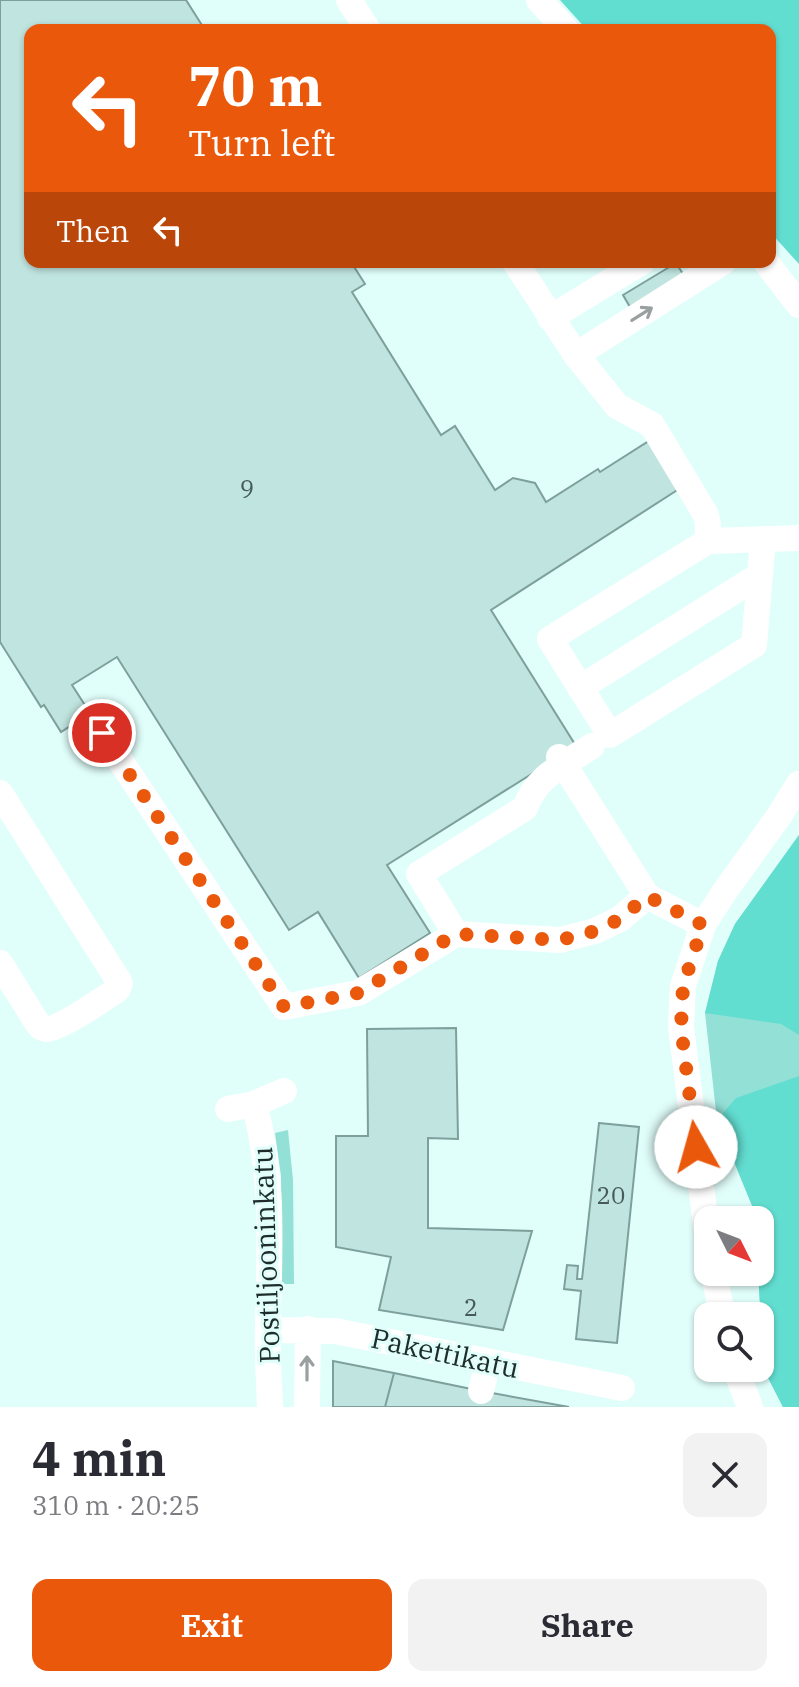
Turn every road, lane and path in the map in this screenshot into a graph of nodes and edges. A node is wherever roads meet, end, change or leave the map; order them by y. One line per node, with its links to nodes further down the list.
1 (349, 0): 3 (street)
2 (539, 0): 4 (street)
3 (364, 24)
4 (561, 24)
5 (519, 268): 10 (street)
6 (632, 268): 10 (street)
7 (714, 268): 11 (street, one-way to 7)
8 (771, 268): 9 (street)
9 (799, 305)
10 (550, 318): 11 (street)
11 (576, 355): 14 (street)
12 (799, 538): 13 (street)
13 (763, 539): 14 (street); 15 (street)
14 (708, 541): 16 (street)
15 (760, 575): 16 (street); 16 (street)
16 (580, 688)
17 (102, 733): 24 (street)
18 (592, 746): 24 (street)
19 (559, 757): 22 (street)
20 (799, 784): 23 (street)
21 (0, 793): 25 (street)
22 (647, 896): 23 (street); 24 (street)
23 (703, 925): 29 (street)
24 (456, 934)
25 (0, 963)
26 (284, 1091): 27 (street)
27 (254, 1104): 28 (street); 31 (street, Postiljooninkatu)
28 (228, 1109)
29 (704, 1206)
30 (308, 1329): 31 (street, Pakettikatu); 32 (street, Pakettikatu); 37 (street, Postiljooninkatu, one-way to 30)
31 (268, 1330): 36 (street, Postiljooninkatu)
32 (488, 1362): 34 (street, Pakettikatu); 35 (street)
33 (740, 1382): 38 (street)
34 (622, 1388)
35 (481, 1391)
36 (270, 1407)
37 (307, 1407)
38 (750, 1407)

